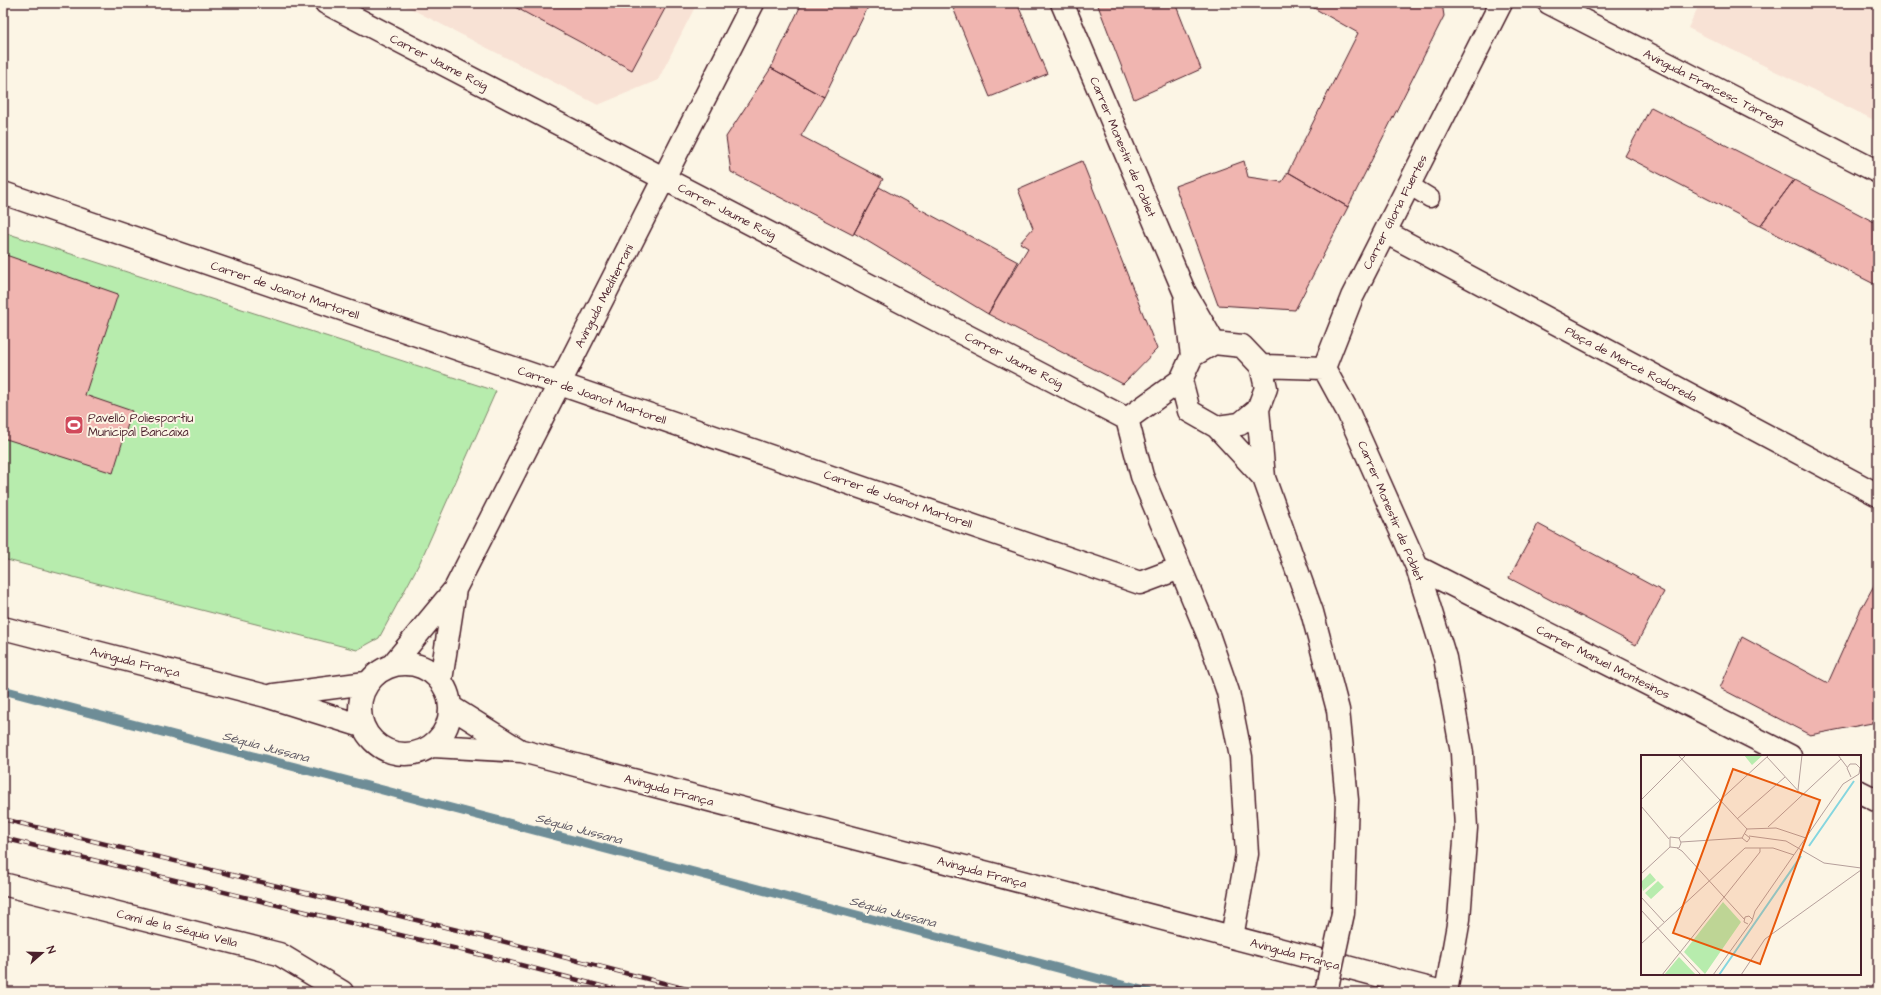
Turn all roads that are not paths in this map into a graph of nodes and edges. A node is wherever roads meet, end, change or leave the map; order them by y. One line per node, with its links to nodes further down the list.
1 (326, 3): 7 (street, Carrer Jaume Roig)
2 (753, 3): 7 (street, Avinguda Mediterrani)
3 (1062, 3): 12 (street, Carrer Monestir de Poblet)
4 (1501, 3): 8 (street, Carrer Gloria Fuertes)
5 (1550, 3): 6 (street, Avinguda Francesc Tàrrega)
6 (1878, 172)
7 (664, 178): 18 (street, Avinguda Mediterrani); 20 (street, Carrer Jaume Roig)
8 (1408, 185): 10 (lane); 11 (street, Carrer Gloria Fuertes)
9 (3, 193): 18 (street, Carrer de Joanot Martorell)
10 (1430, 198)
11 (1385, 232): 16 (street, Carrer Gloria Fuertes); 23 (street, Plaça de Mercè Rodoreda)
12 (1184, 291): 13 (street, Carrer Monestir de Poblet); 14 (street, Carrer Monestir de Poblet)
13 (1214, 343): 14 (street); 15 (street)
14 (1192, 356): 17 (street)
15 (1261, 366): 16 (street); 19 (street)
16 (1324, 368): 24 (street, Carrer Monestir de Poblet)
17 (1181, 380): 20 (street); 21 (street)
18 (559, 384): 25 (street, Carrer de Joanot Martorell); 26 (street, Avinguda Mediterrani)
19 (1258, 409): 21 (street); 22 (street)
20 (1127, 419): 25 (street)
21 (1216, 427): 22 (street)
22 (1264, 478): 40 (street, bridge)
23 (1878, 495)
24 (1417, 567): 36 (street, Carrer Manuel Montesinos); 42 (street, Carrer Monestir de Poblet)
25 (1180, 568): 38 (street)
26 (455, 589): 28 (street, Avinguda Mediterrani); 29 (street, Avinguda Mediterrani)
27 (3, 628): 31 (street, Avinguda França)
28 (394, 663): 29 (street); 30 (street)
29 (441, 680): 32 (street)
30 (366, 683): 31 (street, Avinguda França); 33 (street)
31 (266, 696): 33 (street, Avinguda França)
32 (451, 706): 34 (street); 35 (street, Avinguda França)
33 (362, 726): 34 (street)
34 (433, 746): 35 (street, Avinguda França)
35 (522, 751): 38 (street, Avinguda França)
36 (1788, 755)
37 (3, 884): 39 (street, Camí de la Séquia Vella)
38 (1232, 937): 41 (street, Avinguda França)
39 (342, 992)
40 (1326, 992)
41 (1442, 992)
42 (1446, 992)

